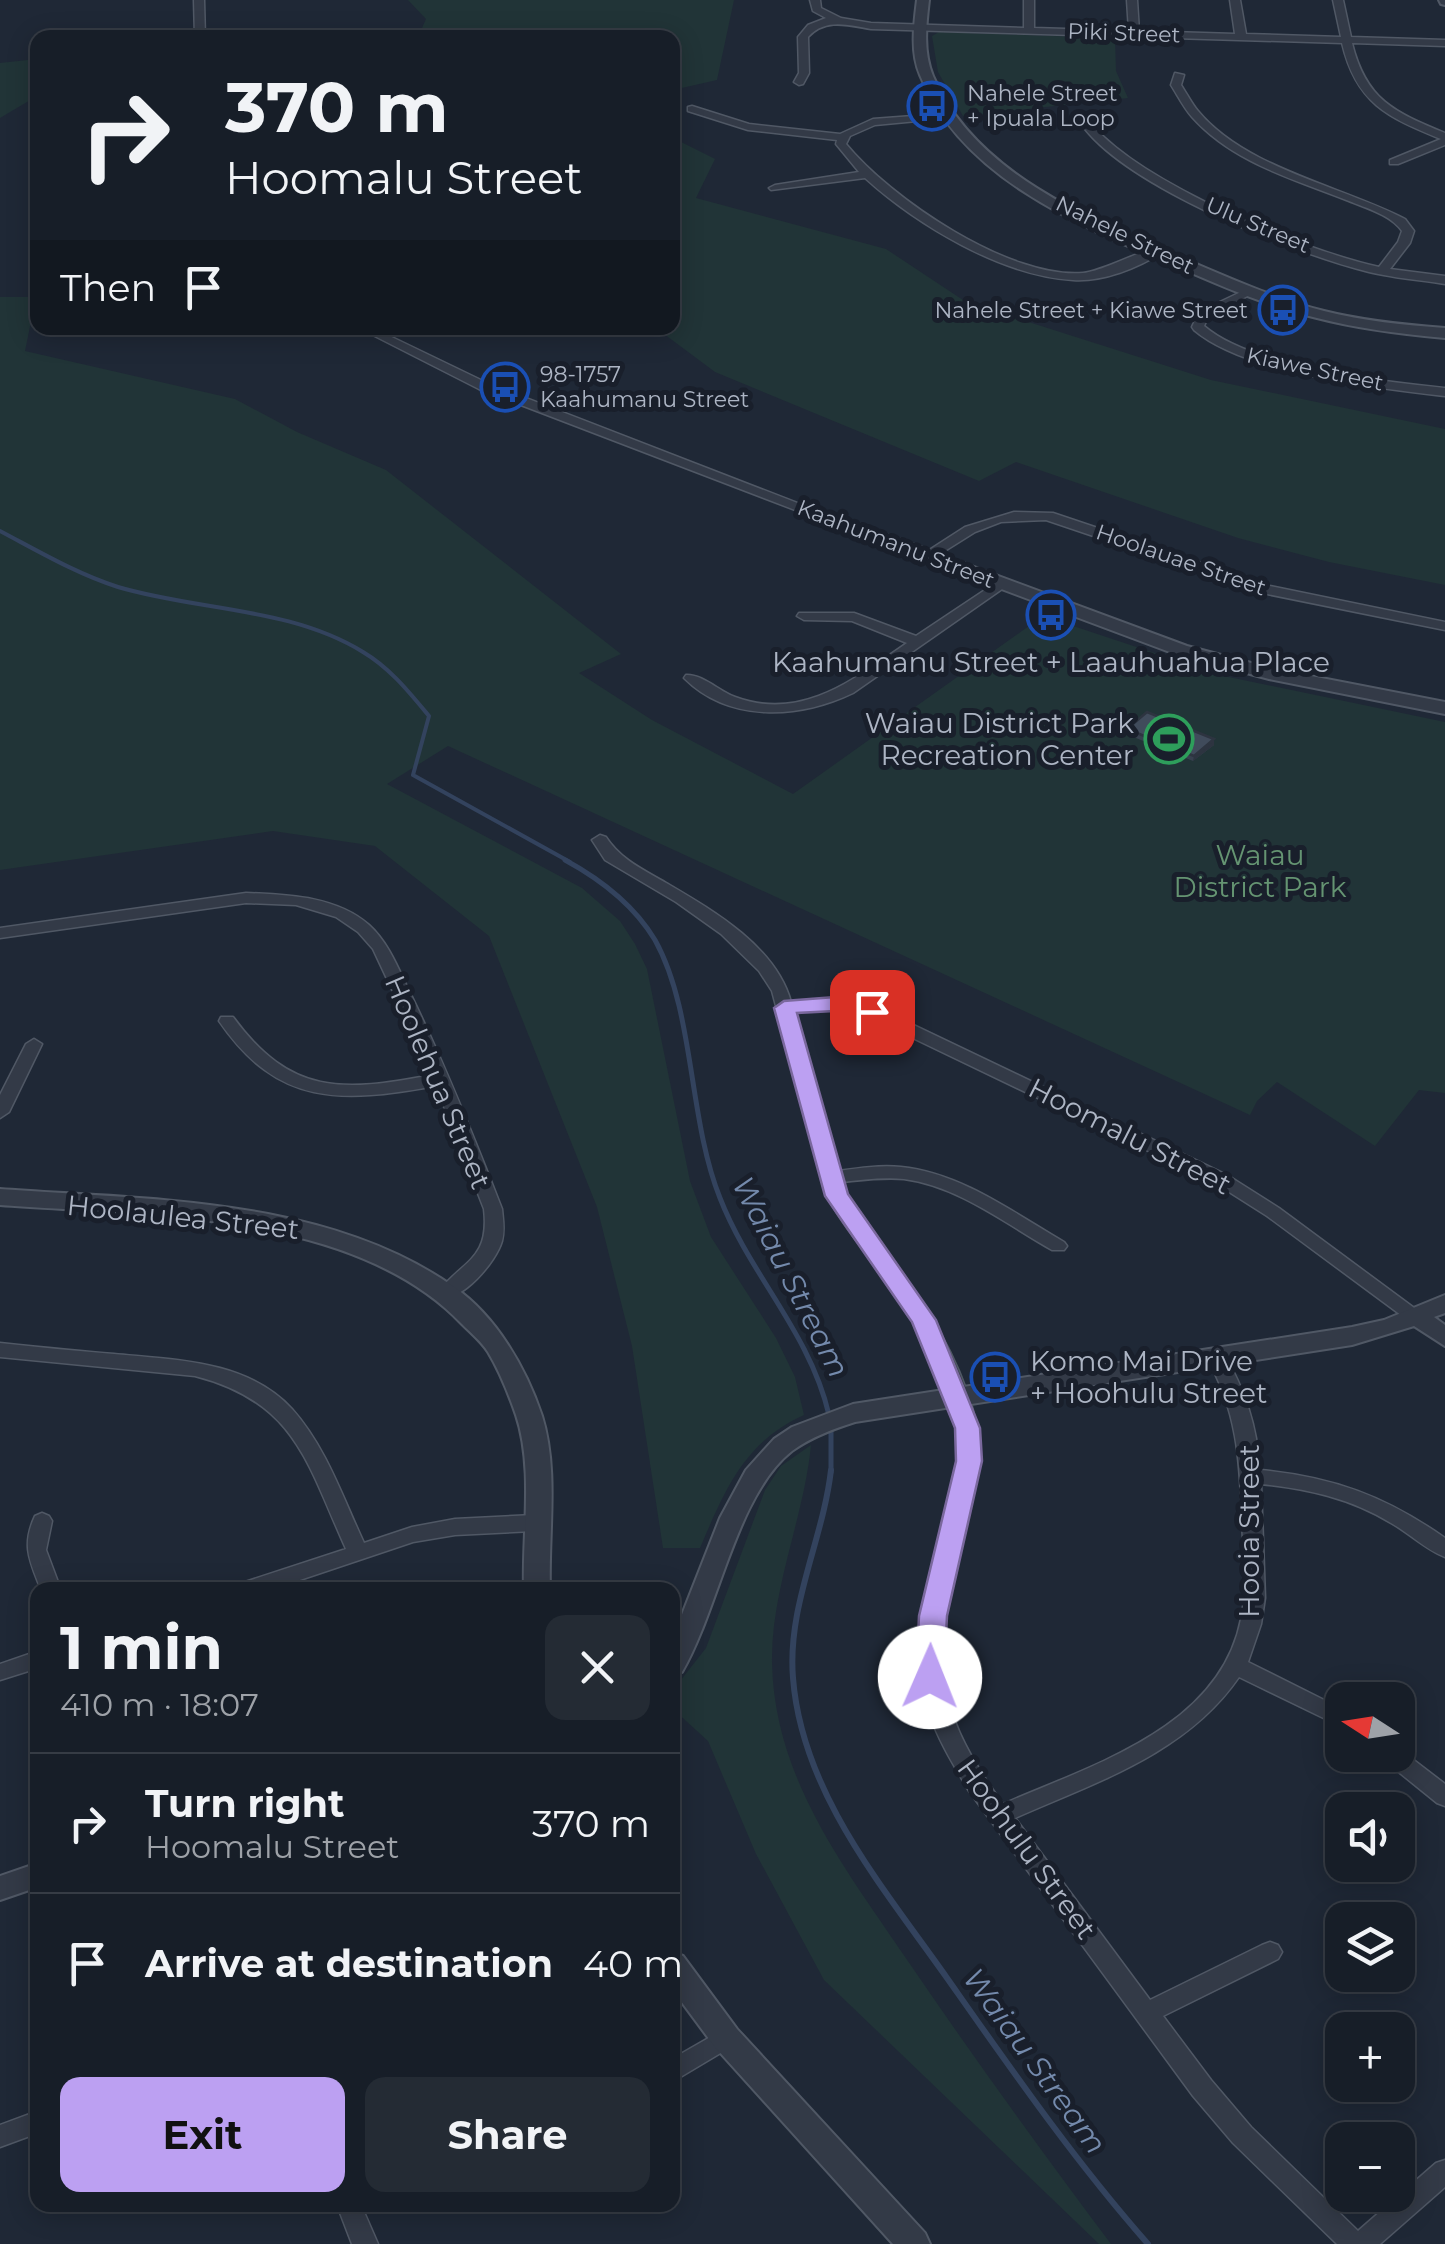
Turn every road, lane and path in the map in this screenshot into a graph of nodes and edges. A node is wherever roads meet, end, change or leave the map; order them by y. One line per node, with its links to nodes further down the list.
1 (200, 0): 10 (street)
2 (814, 0): 8 (street)
3 (923, 0): 9 (street, Nahele Street)
4 (1029, 0): 11 (street)
5 (1132, 0): 12 (street)
6 (1236, 0): 13 (street)
7 (1338, 0): 14 (street)
8 (833, 19): 9 (street, Piki Street); 17 (street)
9 (920, 27): 11 (street, Piki Street); 19 (street, Nahele Street)
10 (200, 30)
11 (1028, 30): 12 (street, Piki Street)
12 (1134, 34): 13 (street, Piki Street)
13 (1240, 37): 14 (street, Piki Street)
14 (1347, 40): 15 (street, Piki Street); 22 (street)
15 (1445, 43)
16 (1179, 75): 27 (street)
17 (799, 82)
18 (692, 109): 21 (street)
19 (949, 115): 21 (street); 26 (street, Nahele Street)
20 (1090, 129): 27 (street, Ulu Street)
21 (842, 138): 24 (street)
22 (1445, 139): 23 (street)
23 (1394, 162)
24 (869, 174): 25 (street); 26 (street)
25 (775, 188)
26 (1156, 252): 29 (street, Nahele Street)
27 (1382, 271): 28 (street, Ulu Street)
28 (1445, 280)
29 (1248, 292): 30 (street, Nahele Street); 32 (street, Kiawe Street)
30 (1445, 333)
31 (379, 335): 33 (street, Kaahumanu Street)
32 (1445, 392)
33 (842, 523): 34 (street, Kaahumanu Street)
34 (927, 556): 35 (street, Kaahumanu Street); 37 (street, Hoolauae Street)
35 (1000, 584): 38 (street); 40 (street, Kaahumanu Street)
36 (804, 616): 38 (street)
37 (1445, 626)
38 (918, 642): 39 (street)
39 (690, 678)
40 (1445, 708)
41 (600, 840): 43 (street, Hoohulu Street)
42 (0, 934): 46 (street, Hoolehua Street)
43 (784, 1008): 48 (street, Hoohulu Street); 53 (street, Hoomalu Street)
44 (227, 1022): 46 (street)
45 (34, 1044): 47 (street)
46 (442, 1079): 51 (street, Hoolehua Street)
47 (0, 1112)
48 (829, 1178): 50 (street); 57 (street, Hoohulu Street)
49 (0, 1197): 51 (street, Hoolaulea Street)
50 (1058, 1246)
51 (446, 1293): 60 (street, Hoolaulea Street)
52 (1445, 1303): 53 (street)
53 (1416, 1316): 54 (street, Hoomalu Street); 56 (street)
54 (1445, 1337)
55 (0, 1350): 62 (street)
56 (1216, 1357): 57 (street); 58 (street, Hooia Street)
57 (956, 1397): 66 (street); 73 (street, Hoohulu Street)
58 (1251, 1476): 61 (street); 68 (street, Hooia Street)
59 (42, 1521): 63 (street)
60 (534, 1523): 62 (street); 65 (street, Hoolaulea Street)
61 (1445, 1549)
62 (358, 1552): 64 (street)
63 (49, 1582)
64 (270, 1582)
65 (536, 1582)
66 (680, 1651)
67 (30, 1663): 69 (street)
68 (1236, 1666): 70 (street); 73 (street, Hooia Street)
69 (0, 1672)
70 (1325, 1710)
71 (1414, 1772): 72 (street)
72 (1445, 1797)
73 (1000, 1815): 78 (street, Hoohulu Street)
74 (30, 1877): 75 (street)
75 (0, 1888)
76 (1270, 1952): 78 (street)
77 (680, 1976): 79 (street)
78 (1146, 2013): 87 (street, Hoohulu Street)
79 (726, 2038): 80 (street); 86 (street)
80 (680, 2067)
81 (30, 2125): 82 (street)
82 (0, 2136)
83 (1445, 2171): 88 (street)
84 (352, 2212): 85 (street)
85 (365, 2244)
86 (914, 2244)
87 (1354, 2244)
88 (1362, 2244)

